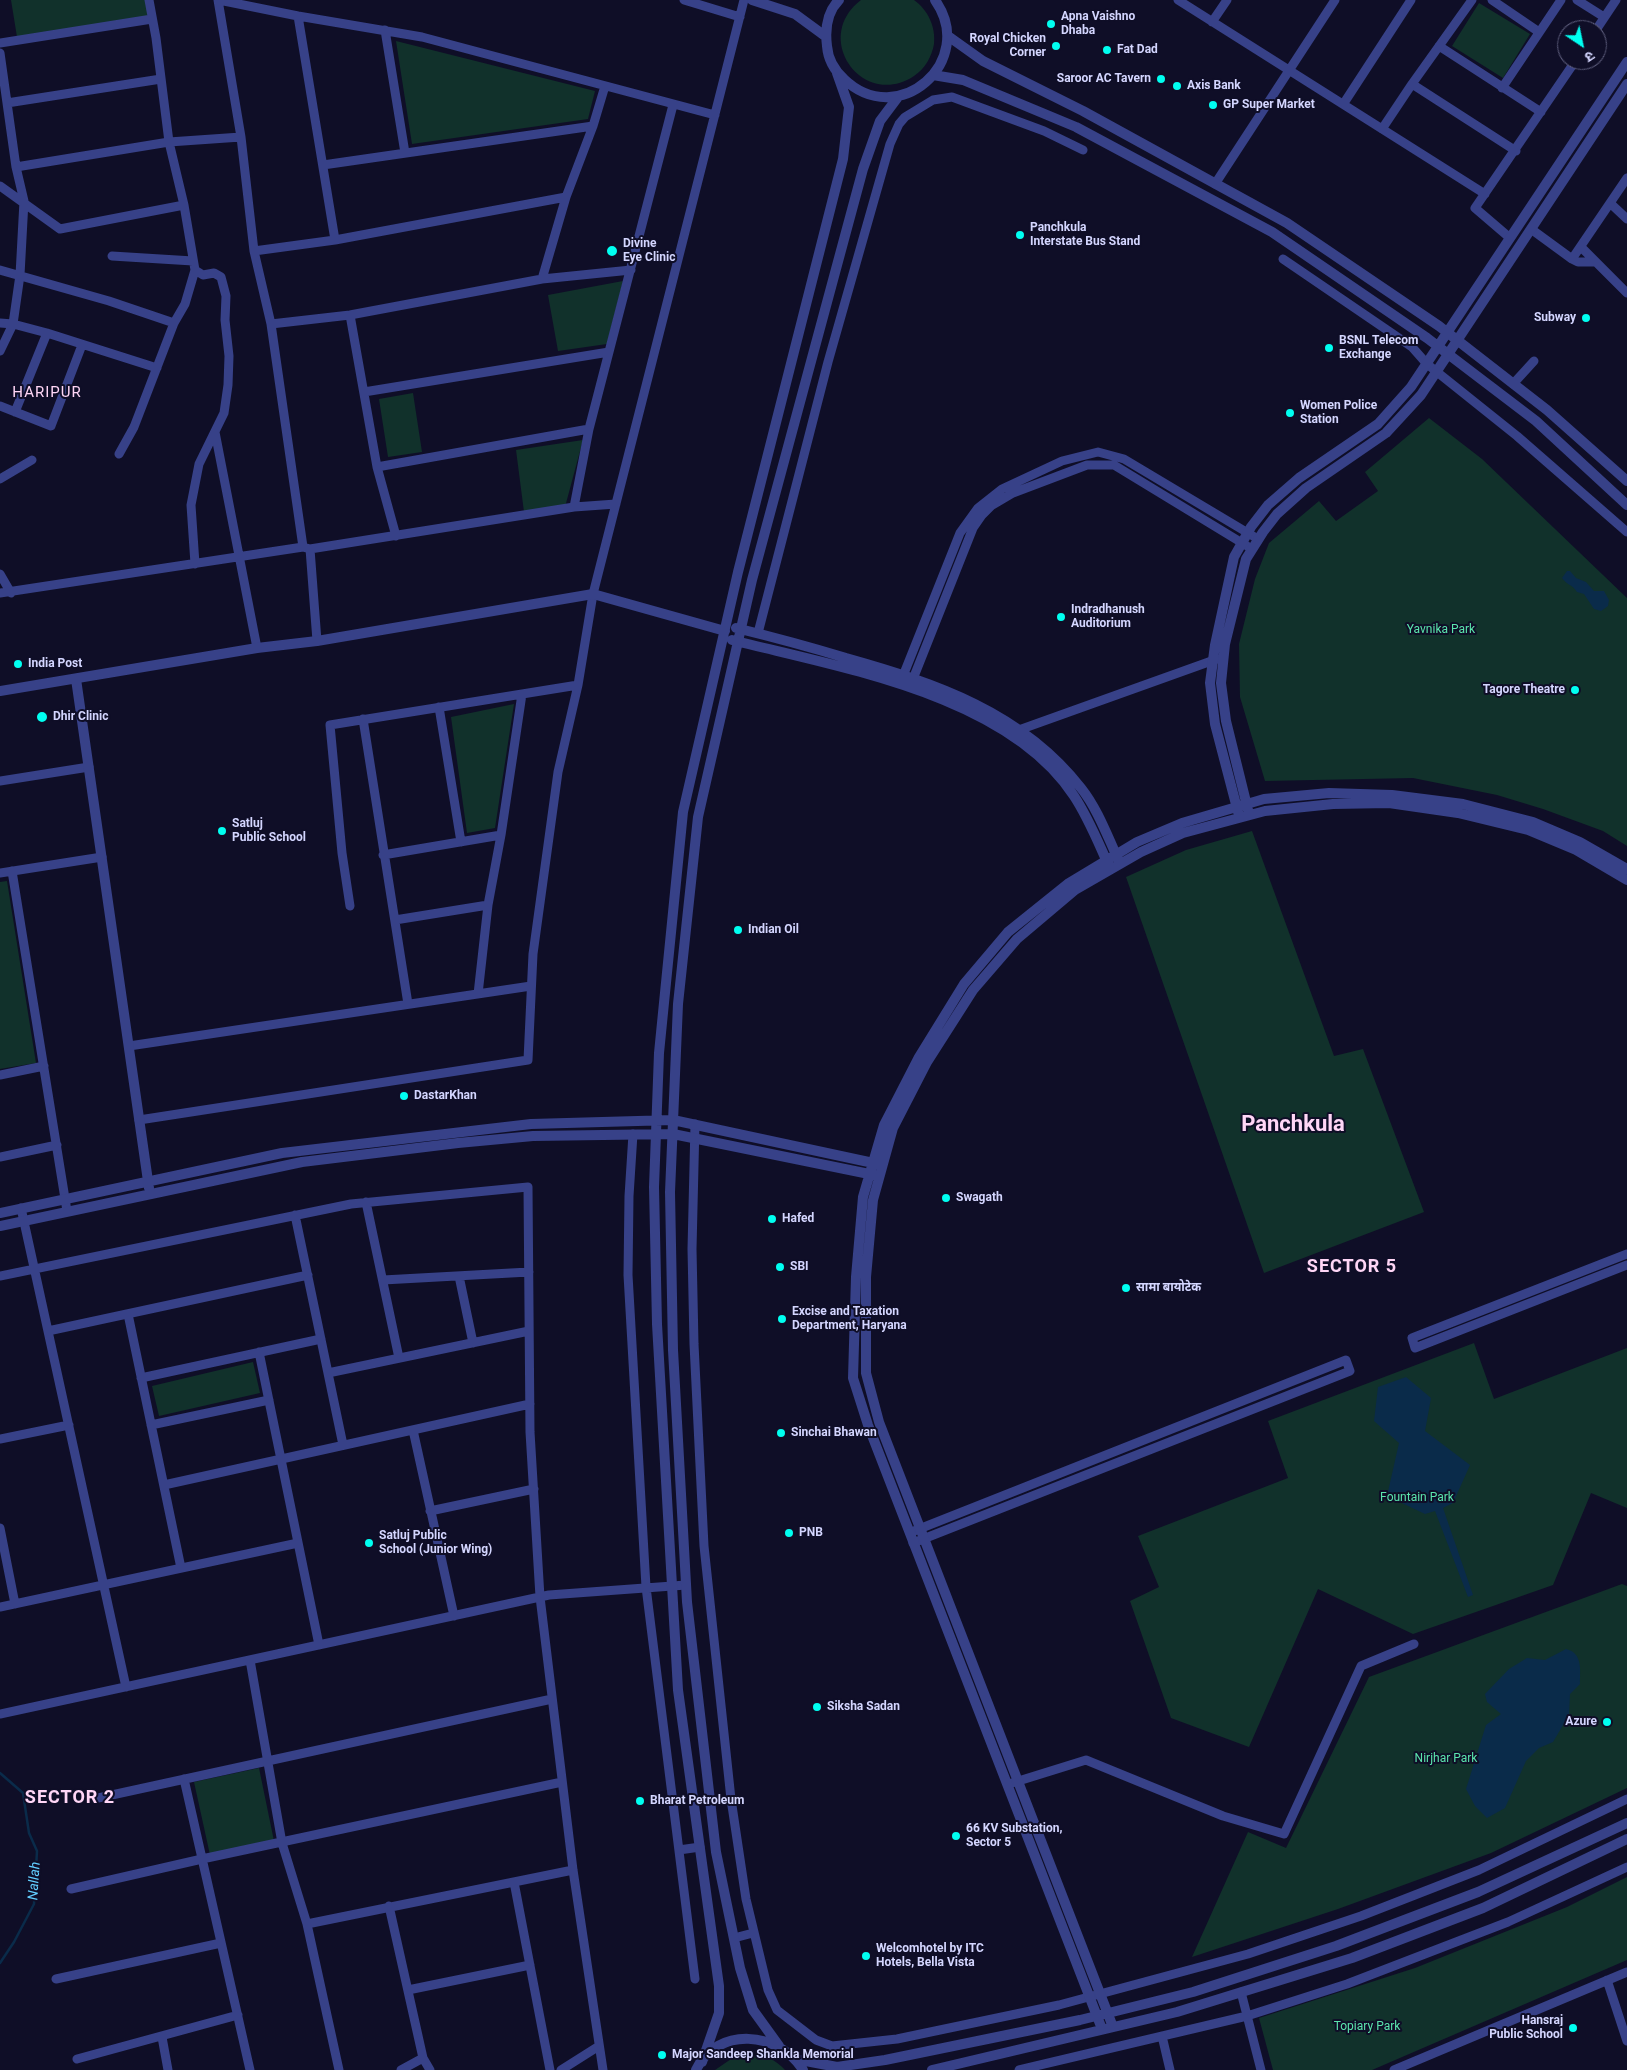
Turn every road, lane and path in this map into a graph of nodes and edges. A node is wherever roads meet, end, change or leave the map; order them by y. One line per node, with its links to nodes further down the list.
1 (149, 0): 20 (street)
2 (218, 0): 17 (street); 48 (street)
3 (684, 0): 19 (street)
4 (744, 0): 19 (street)
5 (752, 0): 25 (street)
6 (838, 0): 25 (street)
7 (935, 0): 26 (street)
8 (1178, 0): 22 (street)
9 (1227, 0): 22 (street)
10 (1335, 0): 31 (street)
11 (1411, 0): 42 (street)
12 (1472, 0): 28 (street)
13 (1492, 0): 24 (street)
14 (1561, 0): 24 (street)
15 (1576, 0): 18 (street)
16 (1616, 0): 18 (street)
17 (298, 16): 23 (street); 53 (street)
18 (1604, 17): 21 (street)
19 (740, 18): 45 (street)
20 (152, 19): 27 (street); 35 (street)
21 (1602, 20)
22 (1212, 22): 31 (street)
23 (385, 30): 38 (street); 52 (street)
24 (1539, 32): 39 (street)
25 (825, 36): 33 (street)
26 (948, 36): 34 (street); 56 (street)
27 (0, 43)
28 (1439, 46): 36 (street); 39 (street)
29 (0, 53): 41 (street)
30 (1627, 62): 65 (street)
31 (1289, 70): 42 (street); 56 (street)
32 (1569, 70): 44 (street)
33 (837, 73): 40 (street); 124 (street)
34 (933, 76): 40 (street); 88 (street)
35 (161, 79): 41 (street); 49 (street)
36 (1412, 84): 47 (street); 51 (street)
37 (1627, 84): 64 (street)
38 (605, 86): 43 (street); 46 (street)
39 (1502, 88): 44 (street)
40 (898, 97): 123 (street)
41 (7, 103): 54 (street)
42 (1344, 104): 47 (street)
43 (673, 105): 45 (street); 75 (street)
44 (1541, 112): 51 (street)
45 (715, 115): 107 (street)
46 (593, 126): 52 (street); 59 (street)
47 (1382, 130): 58 (street)
48 (241, 137): 49 (street); 68 (street)
49 (169, 142): 54 (street); 62 (street)
50 (1083, 150): 125 (street)
51 (1516, 150): 58 (street)
52 (405, 153): 53 (street)
53 (323, 165): 66 (street)
54 (16, 168): 60 (street)
55 (1627, 178): 61 (street)
56 (1215, 184): 84 (street)
57 (0, 186): 60 (street)
58 (1485, 194): 65 (street)
59 (566, 198): 66 (street); 77 (street)
60 (24, 202): 62 (street); 76 (street)
61 (1610, 203): 63 (street); 67 (street)
62 (184, 205): 73 (street)
63 (1627, 219)
64 (1531, 229): 71 (street); 86 (street)
65 (1510, 238): 84 (street)
66 (335, 240): 68 (street)
67 (1581, 247): 71 (street); 72 (street)
68 (254, 251): 83 (street)
69 (112, 256): 73 (street)
70 (1282, 259): 93 (street)
71 (1572, 259): 72 (street)
72 (1595, 262): 78 (street)
73 (194, 265): 81 (street); 101 (street)
74 (0, 270): 76 (street)
75 (631, 270): 77 (street); 90 (street)
76 (20, 276): 81 (street); 82 (street)
77 (542, 280): 79 (street)
78 (1627, 293)
79 (350, 315): 83 (street); 97 (street)
80 (0, 323): 82 (street)
81 (174, 323): 94 (street)
82 (13, 324): 85 (street); 89 (street)
83 (271, 324): 115 (street)
84 (1448, 332): 86 (street); 88 (street)
85 (47, 333): 87 (street); 99 (street)
86 (1458, 340): 91 (street); 96 (street)
87 (82, 345): 94 (street); 99 (street)
88 (1439, 347): 91 (street); 93 (street)
89 (0, 351)
90 (609, 352): 97 (street); 100 (street)
91 (1448, 354): 95 (street); 108 (street)
92 (1534, 361): 96 (street)
93 (1427, 364): 95 (street); 111 (street)
94 (157, 368): 102 (street)
95 (1436, 372): 110 (street); 113 (street)
96 (1513, 384): 106 (street)
97 (364, 392): 104 (street)
98 (0, 406): 99 (street)
99 (15, 412)
100 (589, 429): 104 (street); 109 (street)
101 (215, 432): 117 (street); 118 (street)
102 (119, 454)
103 (32, 460): 105 (street)
104 (377, 467): 112 (street)
105 (0, 479)
106 (1627, 482)
107 (616, 504): 109 (street); 122 (street)
108 (1627, 505)
109 (574, 507): 112 (street)
110 (1627, 532)
111 (1248, 533): 113 (street); 114 (street); 132 (street)
112 (396, 536): 115 (street)
113 (1258, 539): 116 (street)
114 (1242, 543): 116 (street); 130 (street); 132 (street)
115 (306, 548): 117 (street); 126 (street)
116 (1252, 549): 129 (street)
117 (240, 557): 118 (street); 128 (street)
118 (195, 564): 121 (street)
119 (0, 574): 121 (street)
120 (0, 593): 121 (street)
121 (11, 593)
122 (593, 594): 124 (street); 126 (street); 133 (street)
123 (741, 629): 124 (street); 125 (street); 127 (street)
124 (725, 631): 127 (street); 164 (street)
125 (758, 633): 132 (street)
126 (317, 641): 128 (street)
127 (738, 641): 132 (street); 165 (street)
128 (257, 648): 131 (street)
129 (1224, 656): 130 (street); 142 (street)
130 (1213, 662): 138 (street); 142 (street)
131 (76, 679): 134 (street); 140 (street)
132 (907, 682): 138 (street); 139 (street)
133 (578, 685): 135 (street); 157 (street)
134 (0, 691)
135 (522, 694): 136 (street); 144 (street)
136 (439, 708): 137 (street); 145 (street)
137 (363, 719): 146 (street); 155 (street)
138 (1022, 730): 139 (street); 148 (street)
139 (1008, 733): 149 (street)
140 (89, 767): 141 (street); 147 (street)
141 (0, 781)
142 (1241, 806): 143 (street); 148 (street); 150 (street)
143 (1244, 817): 148 (street); 153 (street)
144 (501, 835): 145 (street); 154 (street)
145 (461, 842): 146 (street)
146 (383, 855): 156 (street)
147 (102, 857): 151 (street); 160 (street)
148 (1118, 859): 149 (street)
149 (1108, 865): 173 (street)
150 (1627, 869)
151 (12, 871): 152 (street); 161 (street)
152 (0, 873)
153 (1627, 880)
154 (488, 904): 156 (street); 158 (street)
155 (350, 906)
156 (395, 920): 159 (street)
157 (531, 986): 158 (street); 163 (street)
158 (478, 994): 159 (street)
159 (408, 1004): 160 (street)
160 (128, 1046): 163 (street)
161 (44, 1066): 162 (street); 171 (street)
162 (0, 1075)
163 (139, 1120): 175 (street)
164 (656, 1120): 165 (street); 168 (street); 175 (street)
165 (673, 1120): 166 (street); 169 (street)
166 (695, 1124): 170 (street); 173 (street)
167 (633, 1134): 168 (street); 176 (street); 229 (street)
168 (656, 1134): 169 (street); 228 (street)
169 (673, 1134): 170 (street); 227 (street)
170 (694, 1138): 174 (street); 259 (street)
171 (57, 1145): 172 (street); 177 (street)
172 (0, 1157)
173 (877, 1164): 174 (street)
174 (874, 1175): 195 (street); 196 (street)
175 (148, 1181): 176 (street); 177 (street)
176 (150, 1193): 180 (street)
177 (65, 1199): 179 (street); 180 (street)
178 (366, 1202): 182 (street); 188 (street); 192 (street)
179 (21, 1208): 181 (street); 183 (street)
180 (67, 1211): 183 (street)
181 (0, 1213)
182 (295, 1215): 187 (street); 189 (street)
183 (24, 1220): 184 (street); 187 (street)
184 (0, 1226)
185 (1627, 1254): 194 (street)
186 (1627, 1265): 199 (street)
187 (34, 1268): 190 (street); 197 (street)
188 (529, 1272): 191 (street); 198 (street)
189 (308, 1275): 193 (street); 201 (street)
190 (0, 1276)
191 (459, 1276): 192 (street); 202 (street)
192 (383, 1280): 205 (street)
193 (128, 1314): 197 (street); 207 (street)
194 (1451, 1322): 199 (street); 200 (street)
195 (855, 1324): 196 (street); 221 (street)
196 (866, 1324): 220 (street)
197 (48, 1331): 210 (street)
198 (530, 1331): 202 (street); 209 (street)
199 (1455, 1332): 203 (street)
200 (1424, 1333): 203 (street); 203 (street)
201 (321, 1339): 204 (street); 206 (street)
202 (473, 1343): 205 (street)
203 (1428, 1343)
204 (259, 1352): 207 (street); 208 (street)
205 (399, 1358): 206 (street)
206 (328, 1373): 214 (street)
207 (141, 1378): 211 (street)
208 (269, 1400): 211 (street); 215 (street)
209 (530, 1404): 212 (street); 217 (street)
210 (68, 1425): 213 (street); 226 (street)
211 (151, 1425): 216 (street)
212 (412, 1430): 214 (street); 218 (street)
213 (0, 1440)
214 (343, 1445): 215 (street)
215 (281, 1459): 216 (street); 223 (street)
216 (164, 1485): 225 (street)
217 (534, 1489): 218 (street); 230 (street)
218 (430, 1511): 233 (street)
219 (0, 1528): 231 (street)
220 (920, 1528): 221 (street); 222 (street); 222 (street)
221 (909, 1532): 224 (street)
222 (924, 1539): 224 (street); 242 (street)
223 (298, 1543): 225 (street); 235 (street)
224 (914, 1543): 244 (street)
225 (182, 1568): 226 (street)
226 (104, 1585): 231 (street); 237 (street)
227 (686, 1585): 228 (street); 260 (street)
228 (671, 1586): 229 (street); 250 (street)
229 (646, 1587): 230 (street); 251 (street)
230 (540, 1597): 233 (street); 238 (street)
231 (15, 1604): 232 (street)
232 (0, 1607)
233 (454, 1616): 235 (street)
234 (1414, 1644): 242 (street)
235 (319, 1645): 236 (street)
236 (250, 1660): 237 (street); 240 (street)
237 (126, 1687): 239 (street)
238 (552, 1699): 240 (street); 243 (street)
239 (0, 1714)
240 (268, 1762): 241 (street); 249 (street)
241 (184, 1779): 245 (street); 252 (street)
242 (1018, 1781): 244 (street); 269 (street)
243 (562, 1782): 249 (street); 254 (street)
244 (1007, 1784): 270 (street)
245 (98, 1798)
246 (1627, 1799): 269 (street)
247 (1627, 1823): 271 (street)
248 (1627, 1839): 268 (street)
249 (282, 1843): 252 (street); 258 (street)
250 (700, 1847): 251 (street); 287 (street)
251 (679, 1850): 265 (street)
252 (202, 1859): 256 (street); 261 (street)
253 (1627, 1867): 274 (street)
254 (573, 1870): 255 (street); 282 (street)
255 (514, 1882): 257 (street); 262 (street)
256 (71, 1889)
257 (389, 1906): 258 (street); 267 (street)
258 (307, 1924): 290 (street)
259 (754, 1933): 260 (street); 275 (street)
260 (734, 1938): 283 (street)
261 (221, 1943): 264 (street); 272 (street)
262 (530, 1965): 267 (street); 293 (street)
263 (1627, 1972): 266 (street)
264 (56, 1978)
265 (695, 1980)
266 (1607, 1980): 280 (street); 301 (street)
267 (408, 1990): 284 (street)
268 (1241, 1992): 274 (street); 276 (street)
269 (1100, 1994): 270 (street); 271 (street)
270 (1090, 1997): 273 (street); 275 (street)
271 (1108, 2013): 273 (street); 276 (street)
272 (238, 2015): 279 (street); 289 (street)
273 (1097, 2016): 277 (street); 281 (street)
274 (1247, 2016): 278 (street); 300 (street)
275 (967, 2025): 281 (street)
276 (1113, 2027): 277 (street)
277 (1102, 2029): 297 (street)
278 (1162, 2036): 298 (street); 299 (street)
279 (162, 2037): 285 (street); 288 (street)
280 (1627, 2041)
281 (970, 2043): 286 (street)
282 (599, 2046): 294 (street); 295 (street)
283 (779, 2046): 286 (street); 287 (street)
284 (423, 2058): 291 (street); 292 (street)
285 (78, 2059)
286 (795, 2059): 296 (street)
287 (699, 2066)
288 (168, 2070)
289 (250, 2070)
290 (339, 2070)
291 (401, 2070)
292 (430, 2070)
293 (550, 2070)
294 (561, 2070)
295 (603, 2070)
296 (803, 2070)
297 (932, 2070)
298 (1019, 2070)
299 (1170, 2070)
300 (1260, 2070)
301 (1394, 2070)

